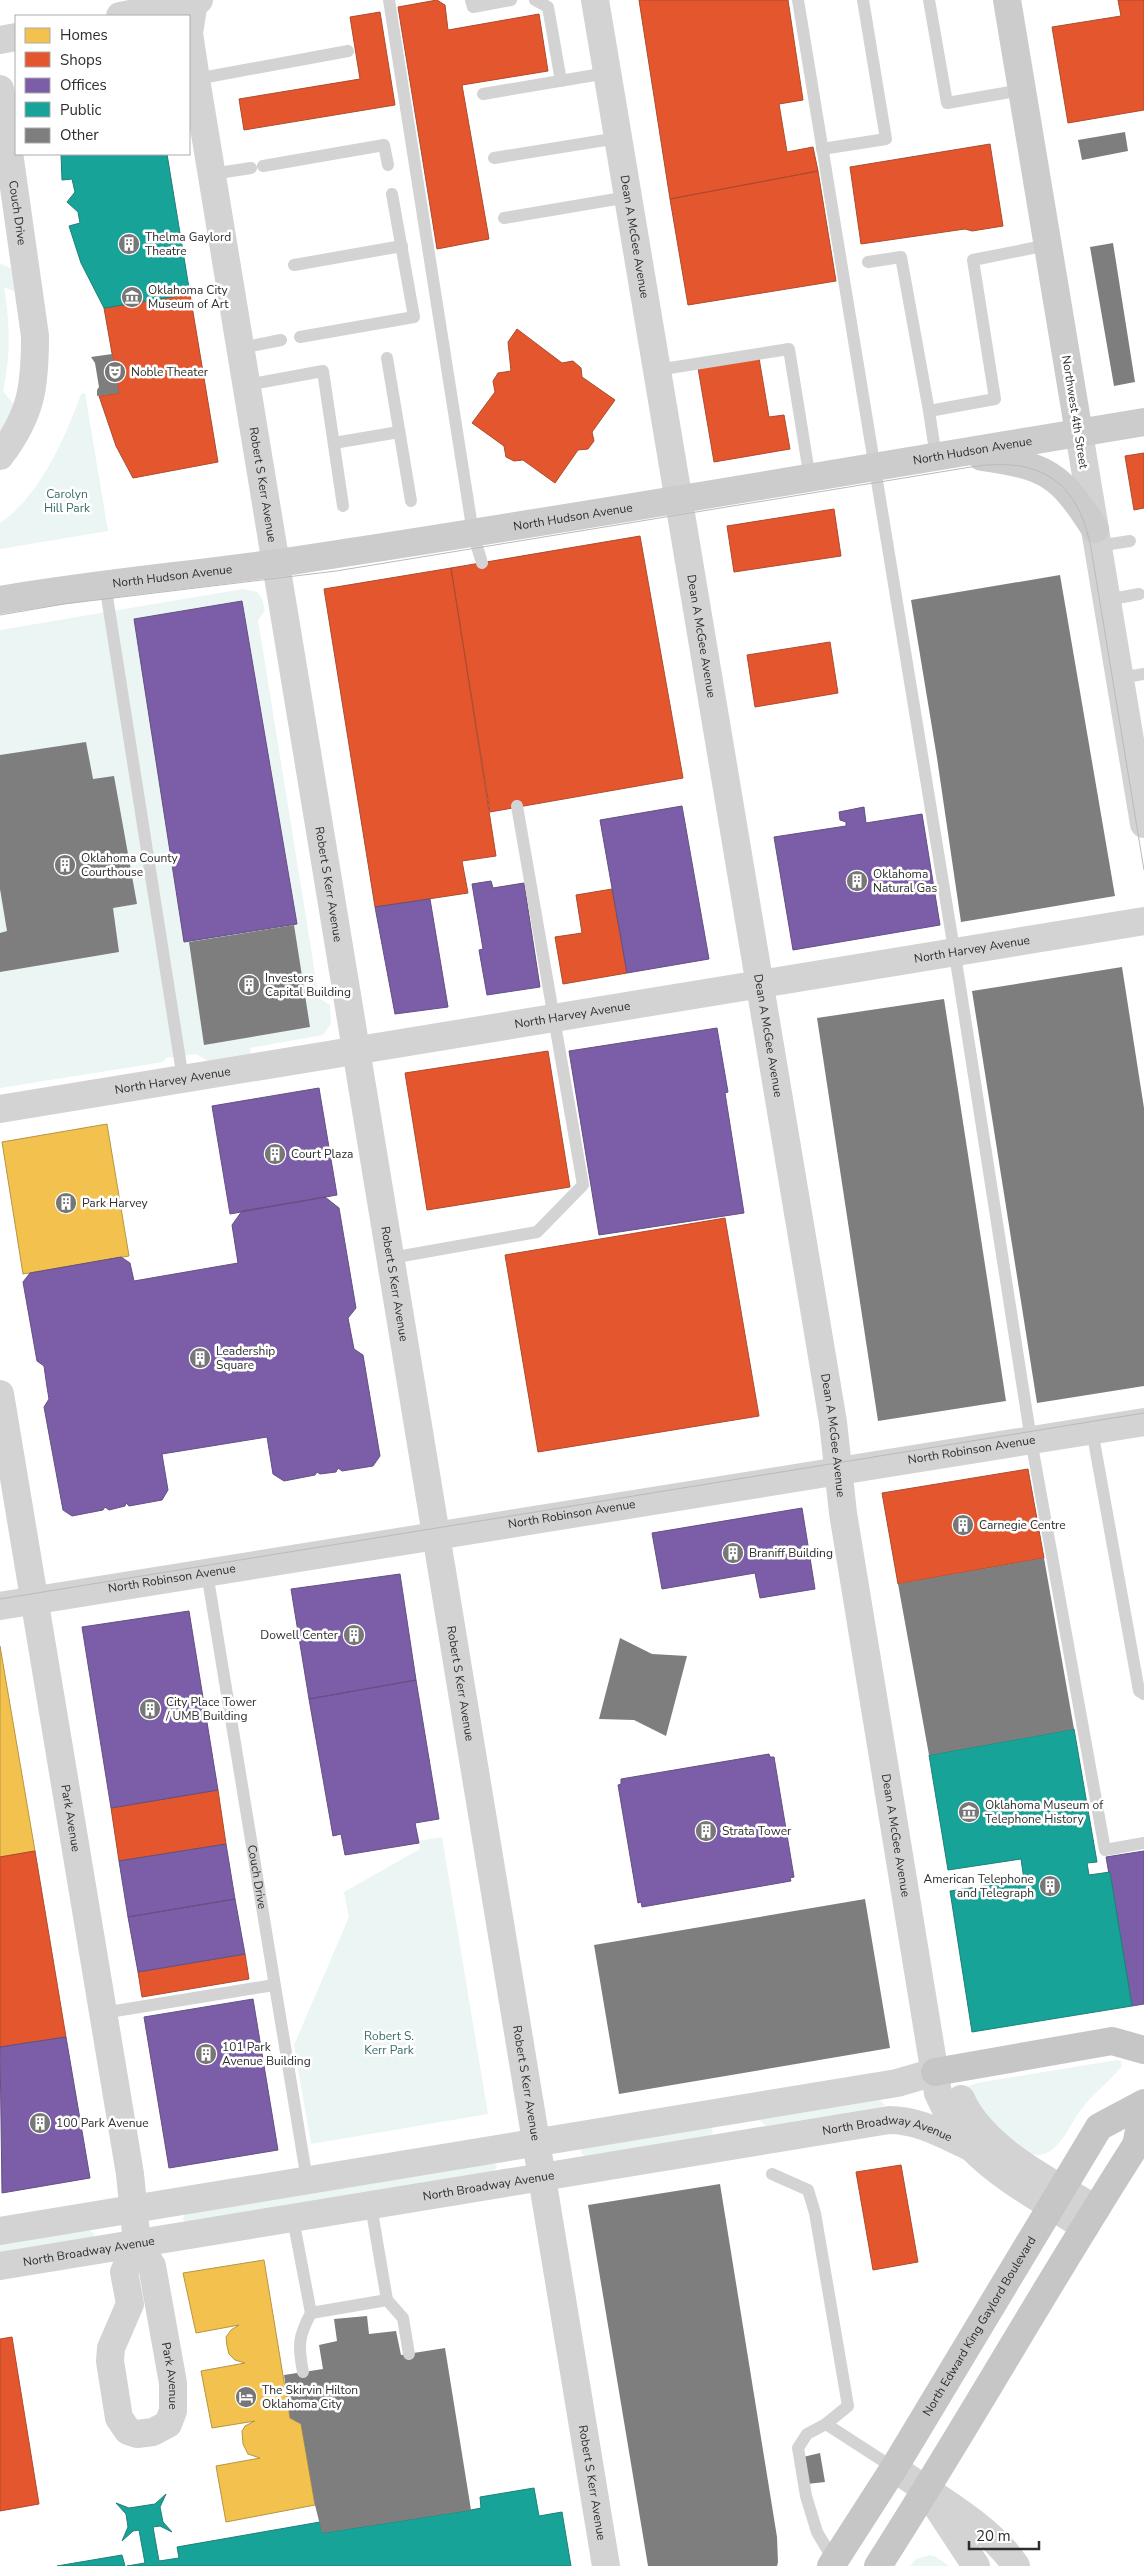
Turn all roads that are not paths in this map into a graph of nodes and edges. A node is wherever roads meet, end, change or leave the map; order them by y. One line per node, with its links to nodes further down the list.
1 (196, 0): 11 (street); 12 (street, Robert S Kerr Avenue)
2 (389, 0): 53 (lane)
3 (471, 0): 4 (lane)
4 (511, 0)
5 (535, 0): 19 (lane)
6 (595, 0): 17 (street, Dean A McGee Avenue)
7 (798, 0): 24 (lane)
8 (863, 0): 24 (lane)
9 (929, 0): 21 (lane)
10 (1007, 0): 21 (main road, Northwest 4th Street)
11 (125, 15)
12 (190, 28)
13 (15, 37): 14 (street)
14 (0, 40)
15 (190, 40): 18 (street, Robert S Kerr Avenue)
16 (348, 50): 18 (lane)
17 (607, 73): 19 (lane); 23 (street, Dean A McGee Avenue)
18 (196, 79): 27 (street, Robert S Kerr Avenue)
19 (562, 81): 22 (lane)
20 (0, 89): 46 (street, Couch Drive)
21 (1022, 90): 31 (main road, Northwest 4th Street)
22 (483, 94)
23 (618, 138): 25 (lane); 29 (street, Dean A McGee Avenue)
24 (822, 149): 48 (lane)
25 (494, 158)
26 (388, 165): 27 (lane)
27 (212, 174): 37 (street, Robert S Kerr Avenue)
28 (392, 194): 32 (lane)
29 (628, 197): 30 (lane); 39 (street, Dean A McGee Avenue)
30 (504, 218)
31 (1048, 245): 41 (lane); 44 (main road, Northwest 4th Street)
32 (402, 246): 34 (lane); 35 (lane)
33 (868, 262): 41 (lane)
34 (294, 265)
35 (300, 337)
36 (281, 340): 37 (lane)
37 (241, 348): 40 (street, Robert S Kerr Avenue)
38 (387, 358): 43 (lane)
39 (657, 370): 49 (lane); 51 (street, Dean A McGee Avenue)
40 (246, 385): 45 (lane); 56 (street, Robert S Kerr Avenue)
41 (929, 411): 47 (lane)
42 (1144, 422): 44 (main road, North Hudson Avenue)
43 (399, 432): 45 (lane); 50 (lane)
44 (1079, 433): 47 (main road, North Hudson Avenue); 54 (street, Northwest 4th Street)
45 (334, 443): 52 (lane)
46 (0, 456)
47 (946, 456): 48 (main road, North Hudson Avenue); 54 (main road)
48 (876, 468): 49 (main road, North Hudson Avenue); 66 (lane)
49 (810, 479): 51 (main road, North Hudson Avenue)
50 (411, 501)
51 (678, 501): 53 (main road, North Hudson Avenue); 67 (street, Dean A McGee Avenue)
52 (344, 506)
53 (473, 533): 56 (main road, North Hudson Avenue); 57 (lane)
54 (1097, 538): 55 (lane); 61 (street, Northwest 4th Street)
55 (1130, 541)
56 (275, 563): 58 (main road, North Hudson Avenue); 69 (street, Robert S Kerr Avenue)
57 (482, 563)
58 (105, 584): 60 (main road, North Hudson Avenue); 70 (lane)
59 (1139, 594): 61 (lane)
60 (0, 600)
61 (1107, 600): 62 (street, Northwest 4th Street)
62 (1132, 676): 64 (street, Northwest 4th Street)
63 (517, 806): 68 (lane)
64 (1144, 824)
65 (1144, 921): 66 (street, North Harvey Avenue)
66 (954, 952): 67 (street, North Harvey Avenue); 76 (lane)
67 (758, 984): 68 (street, North Harvey Avenue); 77 (street, Dean A McGee Avenue)
68 (554, 1018): 69 (street, North Harvey Avenue); 72 (lane)
69 (358, 1051): 70 (street, North Harvey Avenue); 72 (street, Robert S Kerr Avenue)
70 (183, 1079): 71 (street, North Harvey Avenue)
71 (0, 1110)
72 (391, 1258): 78 (street, Robert S Kerr Avenue)
73 (0, 1394): 80 (street, Park Avenue)
74 (1144, 1422): 75 (street, North Robinson Avenue)
75 (1092, 1430): 76 (street, North Robinson Avenue); 82 (lane)
76 (1031, 1440): 77 (street, North Robinson Avenue); 83 (lane)
77 (838, 1472): 78 (street, North Robinson Avenue); 87 (street, Dean A McGee Avenue)
78 (435, 1537): 79 (street, North Robinson Avenue); 90 (street, Robert S Kerr Avenue)
79 (207, 1573): 80 (street, North Robinson Avenue); 84 (lane, Couch Drive)
80 (34, 1600): 81 (street, North Robinson Avenue); 85 (street, Park Avenue)
81 (0, 1606)
82 (1144, 1694)
83 (1144, 1843)
84 (274, 1985): 85 (lane); 94 (lane, Couch Drive)
85 (103, 2013): 97 (street, Park Avenue)
86 (1144, 2050): 87 (main road)
87 (935, 2072): 90 (street); 91 (street, Dean A McGee Avenue); 95 (street, Dean A McGee Avenue)
88 (1144, 2103): 95 (main road, North Edward King Gaylord Boulevard)
89 (1144, 2108): 98 (main road)
90 (536, 2142): 93 (street, Robert S Kerr Avenue); 94 (street)
91 (971, 2148): 93 (street, North Broadway Avenue); 95 (street, Dean A McGee Avenue)
92 (772, 2174): 107 (lane)
93 (543, 2178): 96 (street, North Broadway Avenue); 111 (street, Robert S Kerr Avenue)
94 (307, 2180): 97 (street)
95 (1056, 2197): 98 (street, Dean A McGee Avenue); 108 (main road, North Edward King Gaylord Boulevard)
96 (371, 2206): 99 (street, North Broadway Avenue); 103 (lane)
97 (134, 2209): 100 (street); 101 (street, Park Avenue)
98 (1091, 2218): 109 (main road)
99 (293, 2219): 101 (street, North Broadway Avenue); 104 (lane)
100 (0, 2231)
101 (137, 2243): 101 (street, Park Avenue); 102 (street, North Broadway Avenue)
102 (0, 2266)
103 (387, 2300): 104 (lane); 105 (lane)
104 (311, 2313): 106 (lane)
105 (408, 2354)
106 (303, 2372)
107 (826, 2424): 108 (lane); 110 (lane)
108 (894, 2468): 109 (street); 110 (main road, North Edward King Gaylord Boulevard)
109 (926, 2491): 112 (main road); 113 (street); 114 (street)
110 (833, 2564)
111 (606, 2566)
112 (878, 2566)
113 (976, 2566)
114 (1016, 2566)

